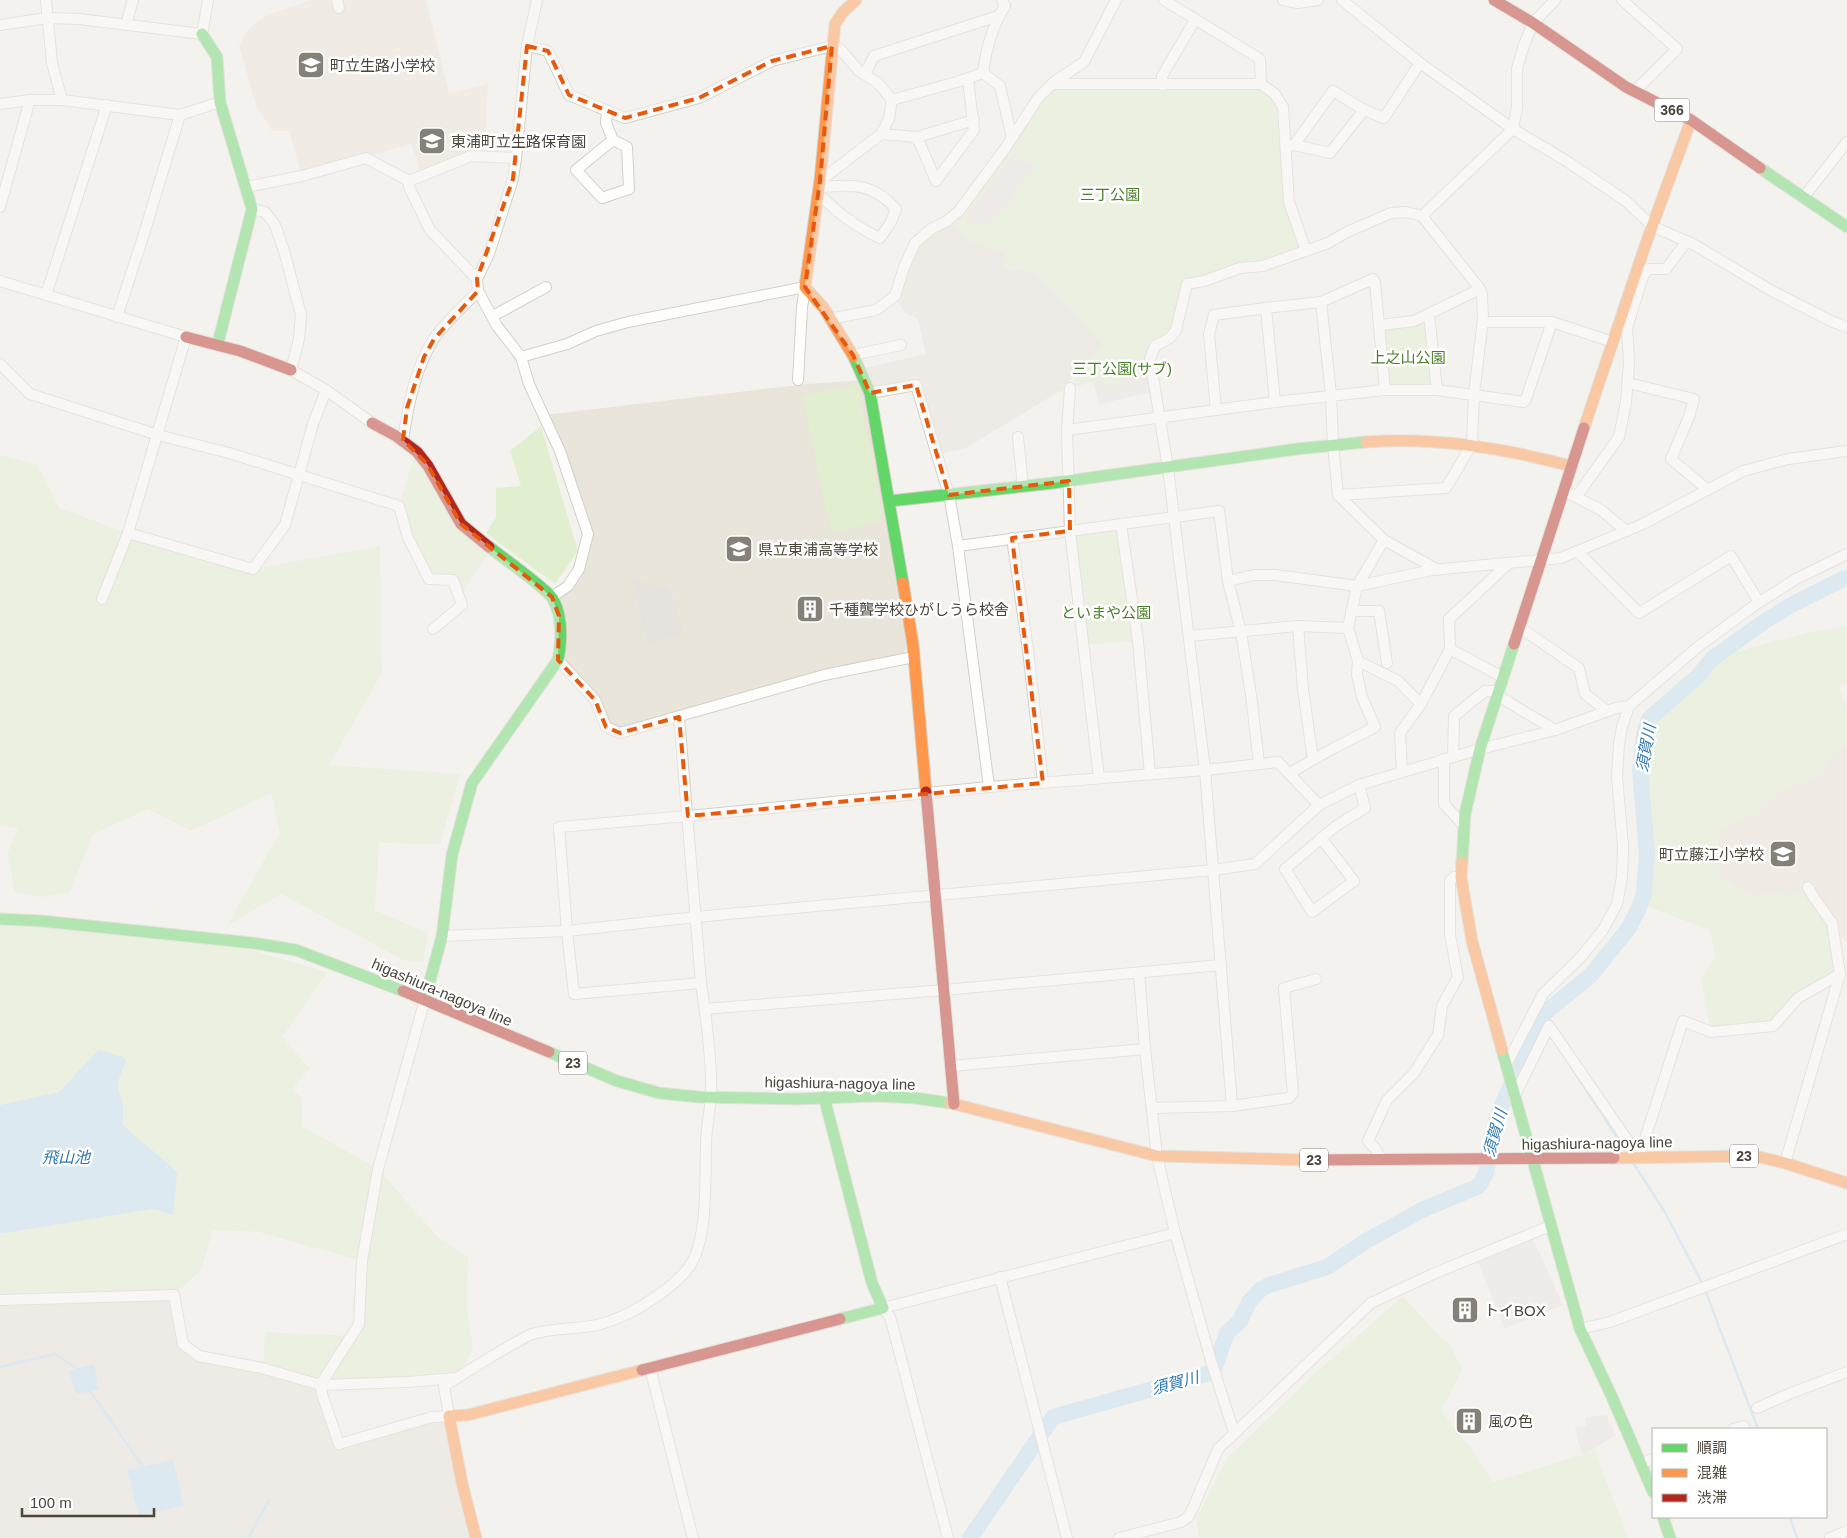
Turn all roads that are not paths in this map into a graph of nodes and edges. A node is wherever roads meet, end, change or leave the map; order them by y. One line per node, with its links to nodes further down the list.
1 (46, 0): 16 (street)
2 (133, 0): 20 (street)
3 (208, 0): 21 (street)
4 (537, 0): 22 (street)
5 (856, 0): 23 (main road)
6 (1002, 0): 15 (street)
7 (1116, 0): 28 (street)
8 (1164, 0): 17 (street)
9 (1282, 0): 10 (street)
10 (1318, 0)
11 (1342, 0): 24 (street)
12 (1494, 0): 18 (main road, 366)
13 (1554, 0): 18 (street)
14 (1622, 0): 31 (street)
15 (998, 16): 25 (street); 26 (street)
16 (47, 18): 19 (street); 20 (street); 33 (street)
17 (1195, 20): 29 (street); 30 (street)
18 (1533, 23): 31 (main road, 366); 43 (street)
19 (0, 25)
20 (126, 25): 21 (street)
21 (202, 34): 35 (main road)
22 (527, 46): 38 (street); 50 (street)
23 (832, 46): 26 (street); 38 (street); 53 (main road)
24 (1420, 63): 39 (street); 43 (street)
25 (983, 73): 27 (street); 46 (street)
26 (865, 74): 34 (street)
27 (968, 79): 34 (street); 41 (street)
28 (1052, 84): 30 (street); 46 (street)
29 (1261, 84): 30 (street); 49 (street)
30 (1163, 85)
31 (1635, 91): 42 (main road, 366)
32 (30, 100): 33 (street); 36 (street); 55 (street)
33 (62, 100): 37 (street)
34 (892, 100): 44 (street)
35 (220, 102): 40 (street); 52 (main road)
36 (0, 104)
37 (107, 105): 40 (street); 68 (street)
38 (606, 110): 47 (street)
39 (1364, 110): 49 (street); 49 (street)
40 (180, 115): 73 (street)
41 (974, 120): 45 (street); 45 (street)
42 (1691, 120): 54 (main road, 366); 58 (main road)
43 (1513, 129): 57 (street); 58 (street)
44 (881, 134): 45 (street); 53 (street)
45 (917, 137)
46 (1012, 138): 74 (street)
47 (613, 140): 47 (street)
48 (1847, 142): 54 (street)
49 (1290, 146): 61 (street)
50 (516, 158): 51 (street); 62 (street)
51 (409, 181): 52 (street); 62 (street)
52 (246, 187): 56 (main road)
53 (819, 187): 53 (street); 65 (main road)
54 (1803, 198): 59 (main road, 366)
55 (0, 207)
56 (252, 209): 81 (main road); 86 (street)
57 (1422, 216): 61 (street); 66 (street)
58 (1652, 226): 60 (street); 80 (main road)
59 (1847, 227)
60 (1687, 241): 78 (street); 88 (street)
61 (1306, 251): 98 (street)
62 (478, 279): 67 (street)
63 (0, 281): 68 (street)
64 (546, 287): 72 (street)
65 (805, 287): 74 (main road); 84 (street); 87 (street)
66 (1480, 289): 71 (street); 75 (street)
67 (478, 291): 72 (street); 103 (street)
68 (46, 295): 73 (street)
69 (1321, 302): 70 (street); 77 (street); 95 (street)
70 (1266, 308): 96 (street); 97 (street)
71 (1429, 314): 77 (street); 92 (street)
72 (493, 316): 84 (street)
73 (117, 317): 79 (street)
74 (830, 320): 83 (main road)
75 (1483, 322): 76 (street); 94 (street)
76 (1552, 322): 80 (street); 94 (street)
77 (1380, 325): 91 (street)
78 (1847, 327)
79 (186, 337): 81 (main road); 101 (street)
80 (1613, 342): 107 (main road)
81 (218, 343): 86 (main road)
82 (901, 345): 83 (street)
83 (853, 355): 93 (main road)
84 (521, 357): 133 (street)
85 (0, 364): 101 (street)
86 (291, 370): 90 (street)
87 (798, 380)
88 (1628, 383): 113 (street); 116 (street)
89 (1070, 388): 100 (street)
90 (326, 390): 99 (street); 109 (street)
91 (1385, 390): 92 (street); 95 (street)
92 (1437, 390): 94 (street)
93 (870, 393): 114 (street); 117 (main road)
94 (1474, 394): 104 (street)
95 (1331, 396): 96 (street); 105 (street)
96 (1274, 402): 97 (street)
97 (1216, 410): 98 (street)
98 (1160, 417): 100 (street); 108 (street)
99 (372, 423): 103 (main road)
100 (1067, 430): 110 (street)
101 (158, 435): 109 (street); 122 (street)
102 (1018, 437): 111 (street)
103 (403, 440): 133 (main road)
104 (1472, 444): 105 (main road); 107 (main road); 115 (street)
105 (1333, 445): 108 (main road); 115 (street)
106 (1847, 451): 113 (street)
107 (1571, 466): 112 (main road)
108 (1168, 468): 110 (main road); 118 (street)
109 (299, 475): 122 (street); 140 (street)
110 (1069, 481): 111 (main road); 120 (street)
111 (1023, 486): 114 (main road)
112 (1563, 490): 116 (street); 128 (main road)
113 (1708, 490): 121 (street)
114 (949, 495): 117 (main road); 125 (street)
115 (1338, 495): 124 (street)
116 (1576, 497): 121 (street)
117 (890, 501): 144 (main road)
118 (1174, 517): 119 (street); 131 (street); 142 (street)
119 (1121, 524): 120 (street); 162 (street)
120 (1070, 531): 123 (street); 163 (street)
121 (1626, 531): 126 (street)
122 (128, 533): 134 (street)
123 (1012, 538): 125 (street); 164 (street)
124 (1384, 540): 130 (street); 132 (street)
125 (958, 546): 166 (street)
126 (1577, 551): 128 (street); 135 (street)
127 (1847, 554): 135 (street)
128 (1539, 560): 129 (street); 138 (main road)
129 (1509, 563): 130 (street); 143 (street)
130 (1438, 570): 132 (street)
131 (1228, 581): 132 (street); 141 (street)
132 (1357, 586): 136 (street)
133 (552, 597): 145 (main road)
134 (102, 599)
135 (1759, 602): 151 (street)
136 (1351, 611): 139 (street); 147 (street)
137 (1298, 626): 139 (street); 141 (street); 157 (street)
138 (1519, 627): 148 (main road); 152 (street)
139 (1348, 628): 146 (street)
140 (433, 629)
141 (1241, 632): 142 (street); 158 (street)
142 (1189, 636): 159 (street)
143 (1450, 649): 148 (street); 150 (street)
144 (914, 657): 153 (street); 167 (main road)
145 (558, 660): 153 (street); 179 (main road)
146 (1358, 661): 150 (street); 157 (street)
147 (1387, 663)
148 (1504, 678): 149 (main road)
149 (1499, 694): 154 (street); 155 (main road); 156 (street)
150 (1421, 704): 160 (street)
151 (1629, 706): 152 (street); 189 (street)
152 (1607, 711): 154 (street)
153 (679, 716): 169 (street)
154 (1555, 730): 155 (street)
155 (1480, 748): 156 (street); 170 (main road)
156 (1448, 758): 160 (street); 170 (street)
157 (1313, 760): 161 (street)
158 (1259, 763): 159 (street); 161 (street)
159 (1205, 770): 162 (street); 172 (street)
160 (1402, 772): 165 (street)
161 (1290, 773): 168 (street)
162 (1150, 774): 163 (street)
163 (1099, 778): 164 (street)
164 (1043, 783): 166 (street)
165 (1359, 785): 168 (street); 171 (street)
166 (989, 787): 167 (street)
167 (926, 793): 169 (street); 175 (main road)
168 (1319, 805): 172 (street)
169 (688, 816): 176 (street); 178 (street)
170 (1464, 826): 173 (main road)
171 (1321, 838): 171 (street)
172 (1213, 870): 175 (street); 180 (street)
173 (1461, 876): 189 (main road); 200 (street)
174 (1808, 887): 182 (street)
175 (935, 895): 176 (street); 185 (main road)
176 (696, 917): 178 (street); 184 (street)
177 (0, 919): 186 (main road, higashiura-nagoya line / 23)
178 (567, 931): 179 (street); 184 (street)
179 (442, 936): 186 (main road)
180 (1221, 965): 181 (street); 195 (street)
181 (1139, 973): 185 (street); 188 (street)
182 (1840, 974): 198 (street); 201 (street)
183 (1316, 979): 195 (street)
184 (701, 983): 187 (street)
185 (944, 990): 187 (street); 190 (main road)
186 (425, 999): 191 (main road, higashiura-nagoya line / 23); 213 (street)
187 (705, 1009): 191 (street)
188 (1145, 1049): 190 (street); 196 (street)
189 (1506, 1065): 193 (main road)
190 (952, 1066): 194 (main road)
191 (711, 1096): 192 (main road, higashiura-nagoya line / 23); 212 (street)
192 (824, 1097): 194 (main road, higashiura-nagoya line / 23); 208 (main road)
193 (1514, 1097): 198 (street); 199 (main road)
194 (954, 1104): 197 (main road, higashiura-nagoya line / 23)
195 (1232, 1106): 196 (street)
196 (1153, 1108): 197 (street)
197 (1157, 1156): 200 (main road, higashiura-nagoya line / 23); 204 (street)
198 (1638, 1157): 199 (main road, higashiura-nagoya line / 23); 201 (main road, higashiura-nagoya line / 23)
199 (1532, 1158): 200 (main road, higashiura-nagoya line / 23); 203 (main road)
200 (1381, 1159)
201 (1785, 1163): 202 (main road, higashiura-nagoya line / 23)
202 (1847, 1184)
203 (1550, 1226): 209 (main road); 216 (street)
204 (1175, 1233): 206 (street); 216 (street)
205 (1847, 1234): 209 (street)
206 (1000, 1277): 208 (street); 225 (street)
207 (0, 1300): 213 (street)
208 (883, 1308): 210 (main road); 224 (street)
209 (1580, 1329): 218 (main road)
210 (650, 1368): 215 (main road); 223 (street)
211 (1847, 1372): 214 (street)
212 (457, 1378): 213 (street); 215 (street)
213 (321, 1386): 215 (street)
214 (1758, 1408)
215 (450, 1416): 222 (main road)
216 (1234, 1432): 226 (street)
217 (1652, 1459): 218 (street)
218 (1640, 1464): 219 (main road)
219 (1652, 1490)
220 (1663, 1518): 227 (main road)
221 (1847, 1531): 228 (street)
222 (476, 1538)
223 (693, 1538)
224 (948, 1538)
225 (1067, 1538)
226 (1119, 1538)
227 (1670, 1538)
228 (1830, 1538)

